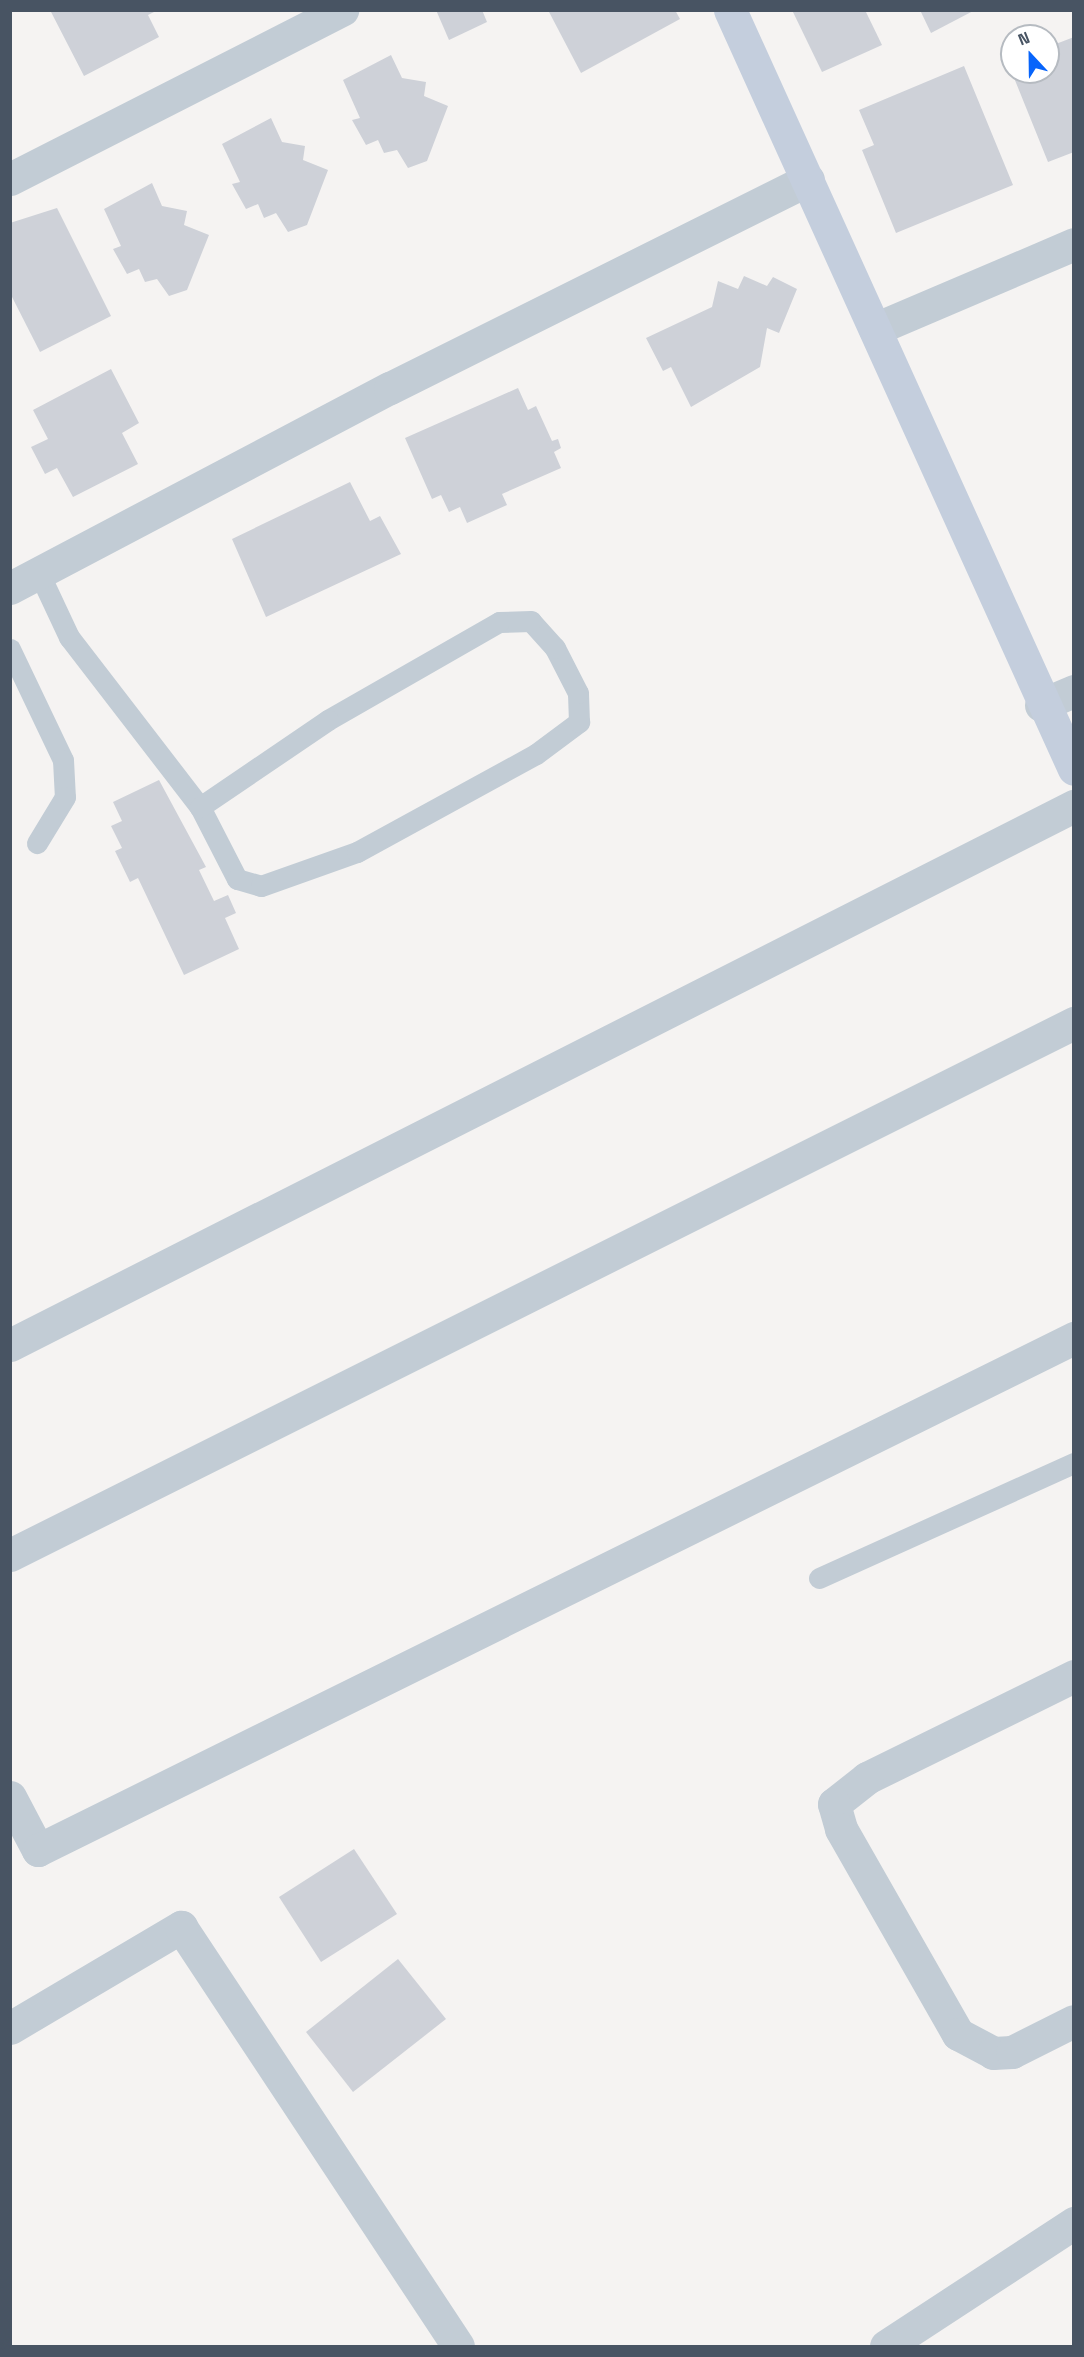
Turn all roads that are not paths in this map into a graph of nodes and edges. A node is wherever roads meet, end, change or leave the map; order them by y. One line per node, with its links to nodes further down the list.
1 (342, 10): 3 (street)
2 (730, 10): 4 (street)
3 (10, 179)
4 (808, 180): 6 (street); 7 (street)
5 (1074, 244): 6 (street)
6 (875, 328): 11 (street)
7 (39, 573): 8 (street); 14 (lane)
8 (10, 588)
9 (10, 649): 15 (lane)
10 (1074, 691): 11 (street)
11 (1041, 705): 12 (street)
12 (1074, 769)
13 (1074, 806): 18 (street)
14 (200, 807): 14 (lane)
15 (37, 843)
16 (1074, 1023): 20 (street)
17 (1074, 1338): 23 (street)
18 (10, 1345)
19 (1074, 1463): 21 (lane)
20 (10, 1555)
21 (819, 1578)
22 (1074, 1676): 24 (street)
23 (10, 1797)
24 (1074, 2021)
25 (10, 2028): 27 (street)
26 (1074, 2223): 28 (street)
27 (458, 2346)
28 (886, 2346)

